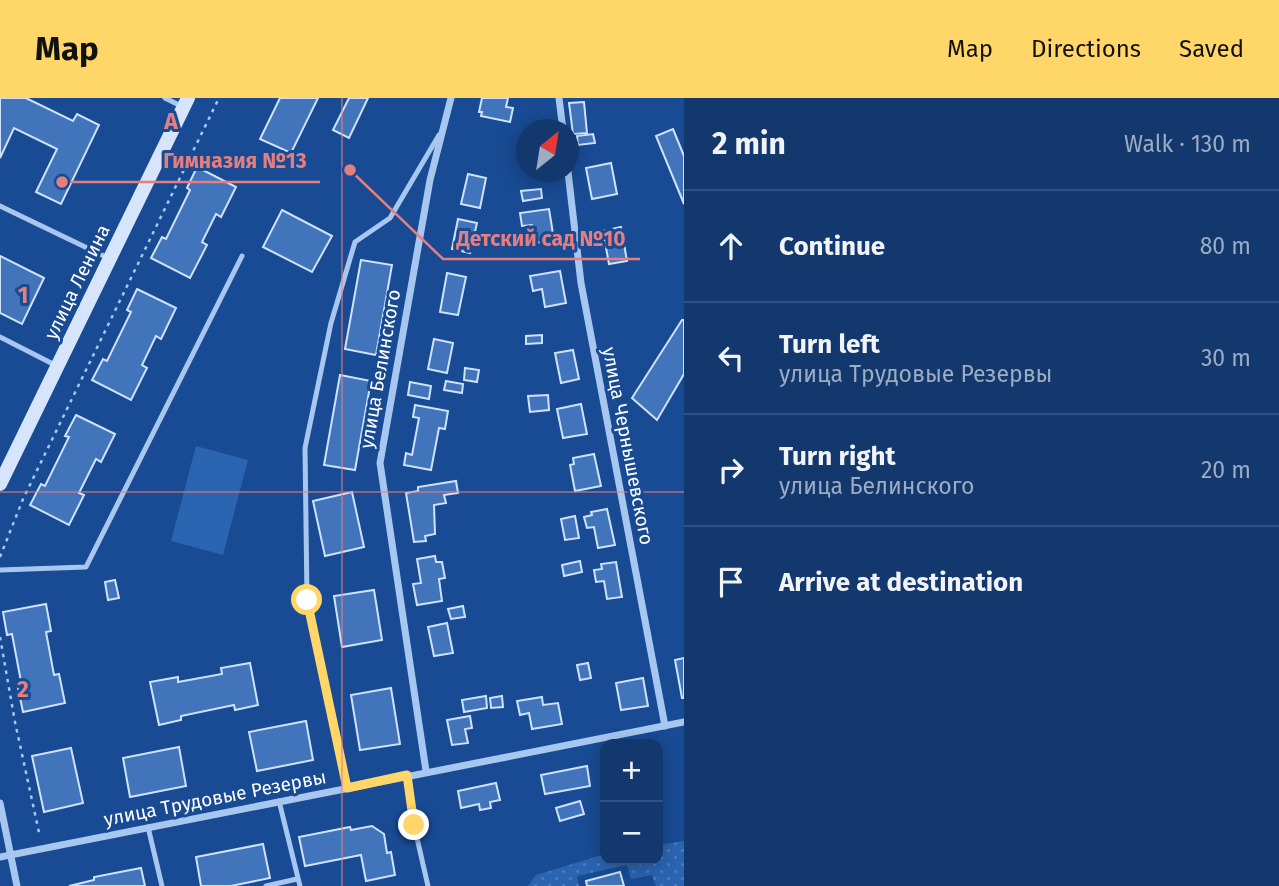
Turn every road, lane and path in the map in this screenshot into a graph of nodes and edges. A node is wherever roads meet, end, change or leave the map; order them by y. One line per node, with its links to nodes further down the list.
1 (165, 98): 5 (lane)
2 (219, 98): 15 (path)
3 (451, 98): 7 (street, улица Белинского)
4 (559, 98): 6 (street)
5 (186, 103): 11 (street, улица Ленина)
6 (562, 119)
7 (441, 133): 20 (street, улица Белинского); 22 (lane)
8 (569, 182): 19 (street, улица Чернышевского)
9 (0, 206): 11 (lane)
10 (242, 256): 16 (lane)
11 (110, 259): 13 (street, улица Ленина)
12 (0, 337): 13 (lane)
13 (57, 366): 14 (street, улица Ленина)
14 (0, 484)
15 (0, 557)
16 (0, 570)
17 (0, 637): 26 (path)
18 (684, 722): 19 (street, улица Трудовые Резервы)
19 (665, 726): 20 (street, улица Трудовые Резервы)
20 (426, 771): 21 (street, улица Трудовые Резервы)
21 (407, 775): 22 (street, улица Трудовые Резервы); 34 (lane)
22 (347, 788): 23 (street, улица Трудовые Резервы)
23 (279, 801): 25 (street, улица Трудовые Резервы); 29 (lane)
24 (0, 803): 27 (street)
25 (148, 827): 26 (street, улица Трудовые Резервы); 31 (lane)
26 (43, 849): 27 (street, улица Трудовые Резервы)
27 (10, 855): 28 (street, улица Трудовые Резервы); 30 (street)
28 (0, 857)
29 (297, 879): 32 (lane); 33 (lane)
30 (17, 886)
31 (162, 886)
32 (266, 886)
33 (300, 886)
34 (428, 886)

